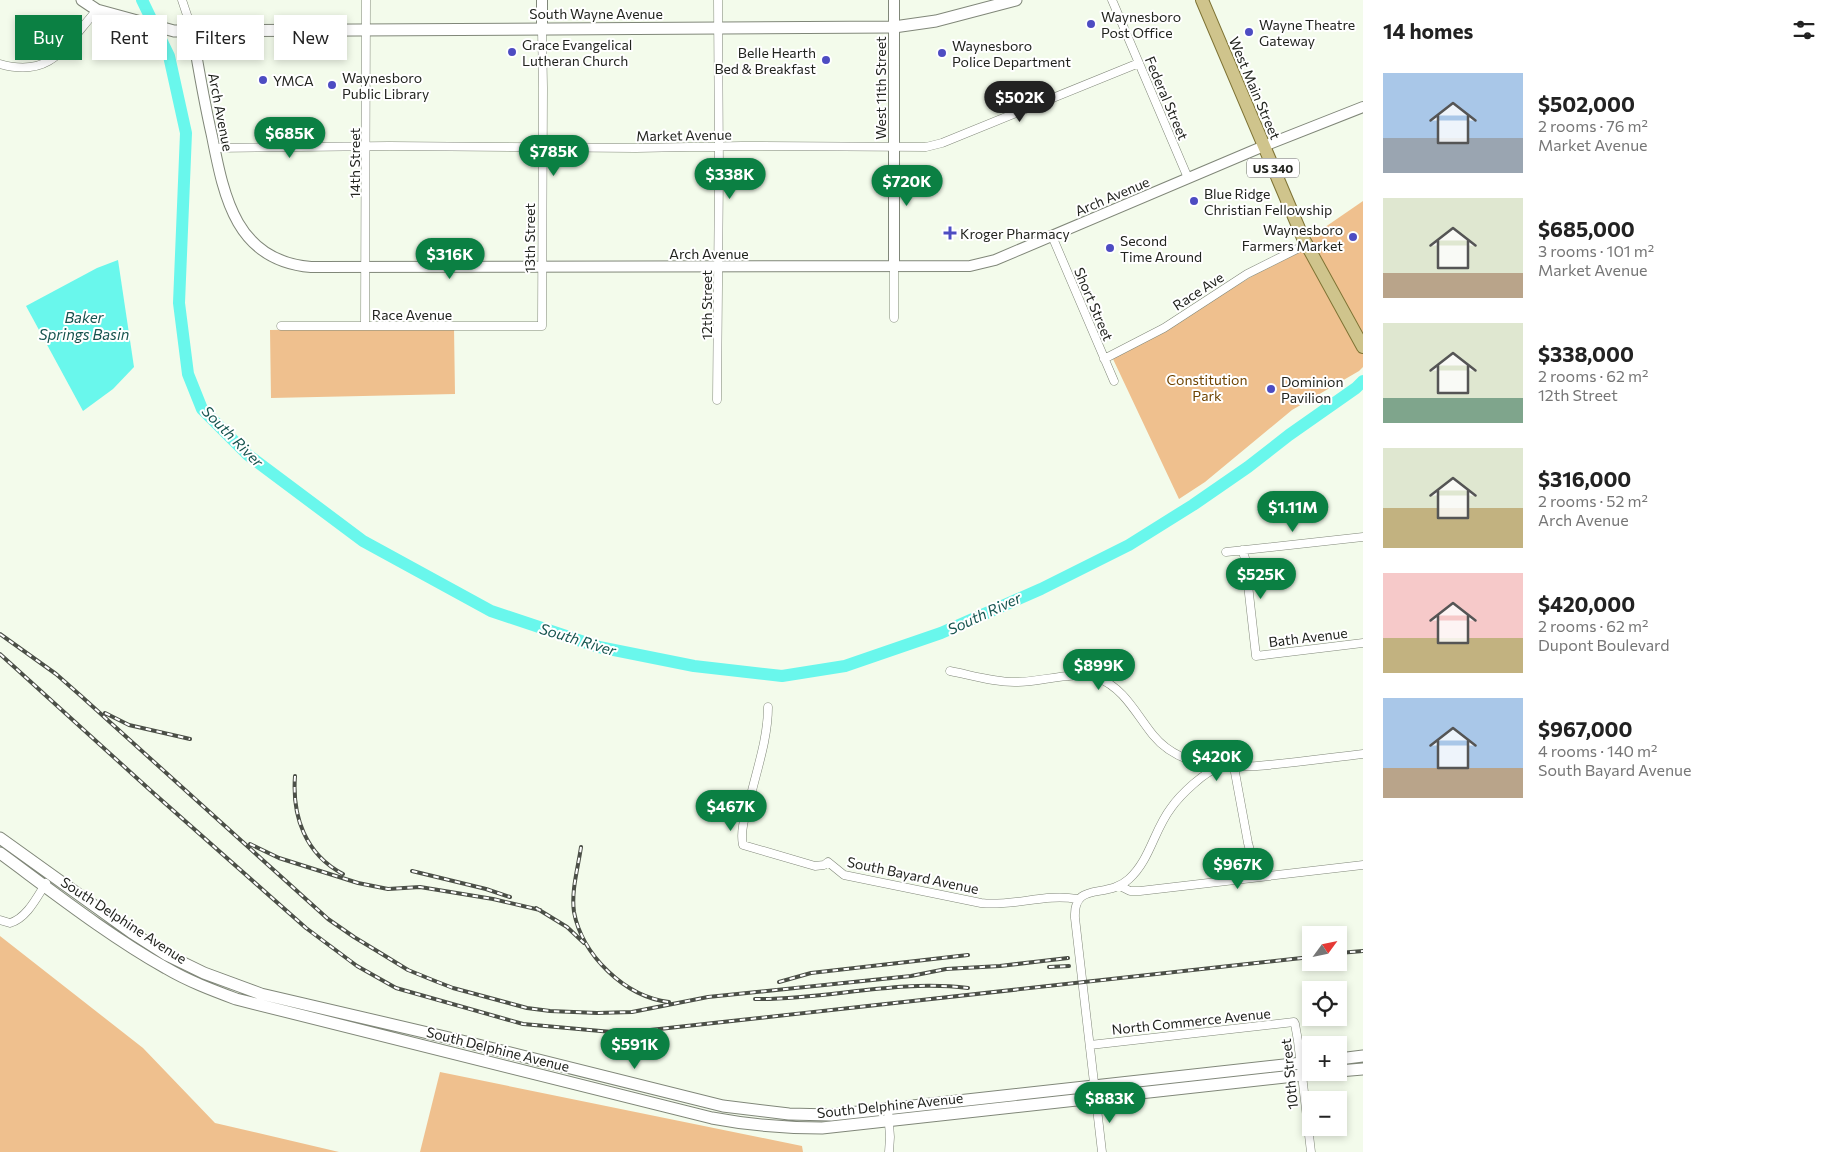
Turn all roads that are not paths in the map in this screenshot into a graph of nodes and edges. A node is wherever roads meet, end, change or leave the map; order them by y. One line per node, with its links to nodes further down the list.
1 (82, 0): 10 (main road, South Wayne Avenue)
2 (182, 0): 11 (street)
3 (366, 0): 17 (street, 14th Street)
4 (542, 0): 14 (street, 13th Street)
5 (718, 0): 13 (street, 12th Street)
6 (894, 0): 12 (street, West 11th Street)
7 (1016, 0): 12 (main road, South Wayne Avenue)
8 (1112, 0): 19 (street, Federal Street)
9 (1202, 0): 22 (main road, West Main Street / US 340)
10 (97, 10): 15 (main road, South Wayne Avenue); 20 (street)
11 (187, 15)
12 (894, 27): 13 (main road, South Wayne Avenue); 26 (street, West 11th Street)
13 (718, 28): 14 (main road, South Wayne Avenue); 25 (street, 12th Street)
14 (542, 29): 17 (main road, South Wayne Avenue); 24 (street, 13th Street)
15 (177, 30)
16 (264, 30): 17 (main road, South Wayne Avenue)
17 (366, 30): 23 (street, 14th Street)
18 (198, 60): 27 (street, Arch Avenue)
19 (1138, 63): 26 (street, Market Avenue); 28 (street, Federal Street)
20 (0, 64)
21 (1363, 107): 22 (street, Arch Avenue)
22 (1264, 146): 28 (street, Arch Avenue); 30 (main road, West Main Street / US 340)
23 (366, 147): 24 (street, Market Avenue); 27 (street, Market Avenue); 31 (street, 14th Street)
24 (543, 147): 25 (street, Market Avenue); 32 (street, 13th Street)
25 (719, 147): 26 (street, Market Avenue); 33 (street, 12th Street)
26 (894, 147): 34 (street, West 11th Street)
27 (214, 148): 31 (street, Arch Avenue)
28 (1188, 178): 29 (street, Arch Avenue)
29 (1052, 236): 34 (street, Arch Avenue); 40 (street, Short Street)
30 (1307, 244): 39 (main road, West Main Street / US 340); 40 (street, Race Ave)
31 (366, 267): 32 (street, Arch Avenue); 37 (street, 14th Street)
32 (542, 267): 33 (street, Arch Avenue); 38 (street, 13th Street)
33 (718, 267): 34 (street, Arch Avenue); 42 (street, 12th Street)
34 (894, 267): 35 (street)
35 (894, 318)
36 (281, 326): 37 (street, Race Avenue)
37 (366, 326): 38 (street, Race Avenue)
38 (542, 326)
39 (1363, 347)
40 (1104, 359): 41 (street, Short Street)
41 (1114, 382)
42 (717, 400)
43 (1363, 537): 44 (street)
44 (1242, 550): 45 (street); 46 (street, Bath Avenue)
45 (1226, 552)
46 (1363, 643)
47 (950, 671): 50 (street)
48 (768, 707): 58 (street, South Bayard Avenue)
49 (1363, 754): 51 (street)
50 (1220, 767): 51 (street); 57 (street)
51 (1234, 767): 55 (street)
52 (0, 838): 56 (main road, South Delphine Avenue)
53 (0, 853): 56 (main road, South Delphine Avenue)
54 (1363, 865): 55 (street, South Bayard Avenue)
55 (1257, 876): 57 (street, South Bayard Avenue)
56 (48, 880): 59 (street); 72 (main road, South Delphine Avenue); 73 (main road, South Delphine Avenue)
57 (1120, 886): 58 (street, South Bayard Avenue)
58 (1077, 899): 61 (street)
59 (0, 920)
60 (1295, 1024): 61 (street, North Commerce Avenue); 62 (street, 10th Street)
61 (1090, 1045): 70 (street)
62 (1302, 1048)
63 (1363, 1056): 64 (main road)
64 (1347, 1058)
65 (1302, 1062): 70 (main road, South Delphine Avenue)
66 (1363, 1069): 67 (main road)
67 (1347, 1070)
68 (1302, 1076): 71 (main road, South Delphine Avenue)
69 (1303, 1081): 76 (street, 10th Street)
70 (1094, 1086): 71 (street); 72 (main road, South Delphine Avenue)
71 (1096, 1098): 73 (main road, South Delphine Avenue); 75 (street)
72 (888, 1110): 73 (street)
73 (889, 1122): 74 (street)
74 (889, 1152)
75 (1102, 1152)
76 (1311, 1152)

